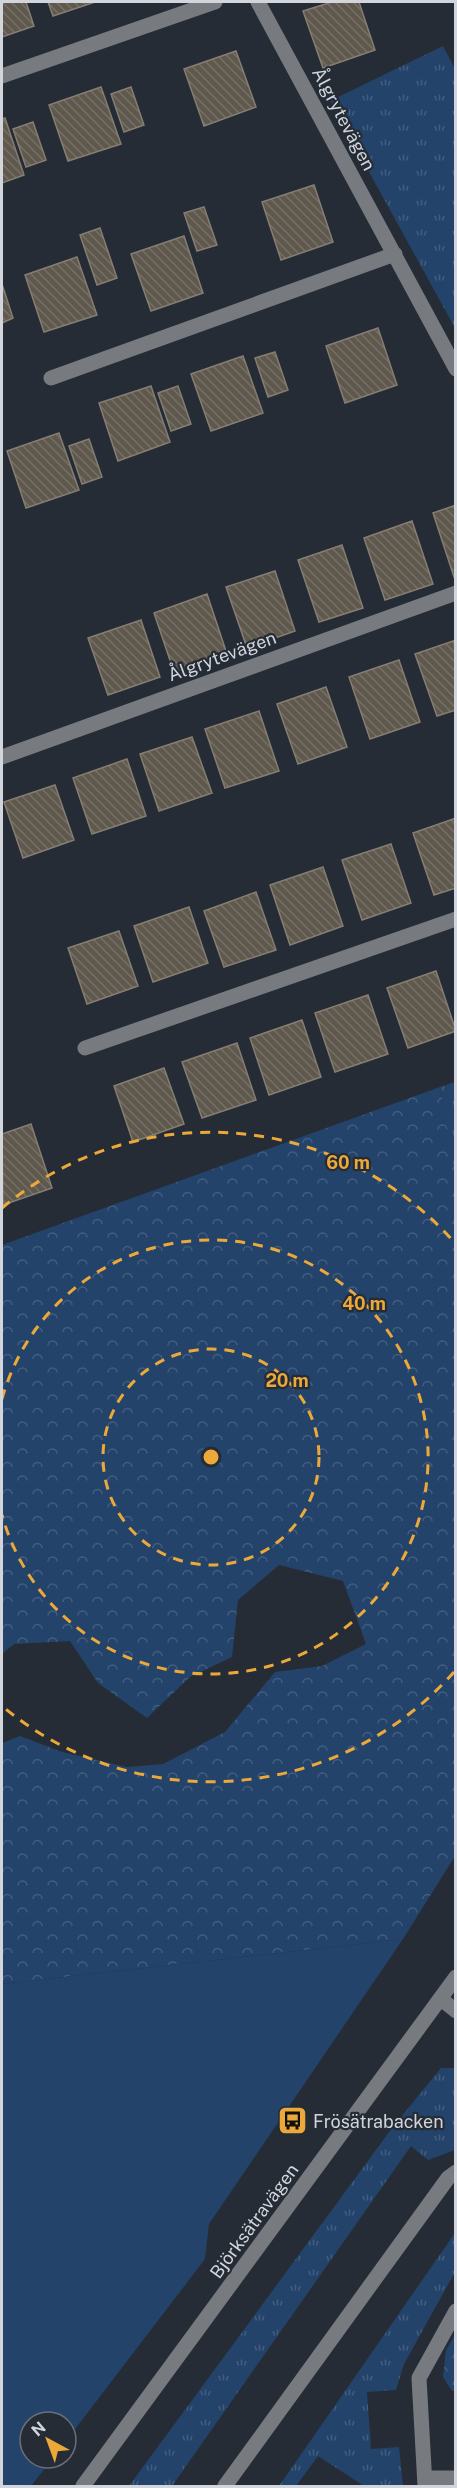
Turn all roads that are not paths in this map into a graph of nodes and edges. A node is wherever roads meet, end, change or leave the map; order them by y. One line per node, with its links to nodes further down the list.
1 (215, 2): 3 (street)
2 (258, 2): 4 (street, Ålgrytevägen)
3 (2, 76)
4 (395, 255): 5 (street, Ålgrytevägen); 6 (street)
5 (456, 369)
6 (51, 378)
7 (456, 593): 8 (street, Ålgrytevägen)
8 (2, 757)
9 (456, 919): 10 (street)
10 (85, 1048)
11 (456, 1977): 12 (street, Björksätravägen)
12 (441, 1999): 13 (street); 18 (street, Björksätravägen)
13 (456, 2011)
14 (456, 2172): 19 (street)
15 (456, 2311): 17 (street)
16 (456, 2478): 17 (street)
17 (425, 2482)
18 (82, 2487)
19 (225, 2487)

